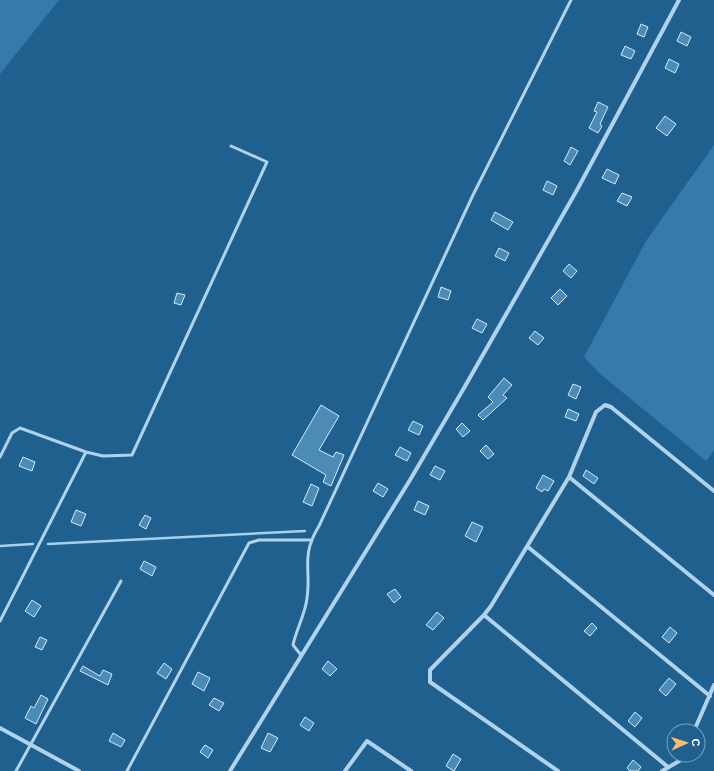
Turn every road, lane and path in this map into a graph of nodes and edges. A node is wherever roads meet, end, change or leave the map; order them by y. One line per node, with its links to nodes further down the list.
1 (571, 0): 8 (lane)
2 (679, 0): 14 (street)
3 (231, 146): 4 (lane)
4 (86, 452): 5 (lane); 13 (lane)
5 (0, 457)
6 (569, 477): 7 (street); 9 (street); 11 (street)
7 (714, 491)
8 (310, 540): 14 (lane); 24 (lane)
9 (528, 547): 12 (street); 16 (street)
10 (121, 581): 19 (lane)
11 (714, 595)
12 (484, 615): 21 (street); 28 (street)
13 (0, 621)
14 (301, 655): 25 (street)
15 (714, 685): 16 (street)
16 (710, 696): 17 (street)
17 (698, 723)
18 (0, 728): 19 (street)
19 (30, 745): 22 (lane); 23 (street)
20 (675, 763): 21 (street)
21 (668, 767): 29 (street)
22 (16, 771)
23 (79, 771)
24 (127, 771)
25 (231, 771)
26 (345, 771): 27 (street)
27 (411, 771)
28 (558, 771)
29 (662, 771)

